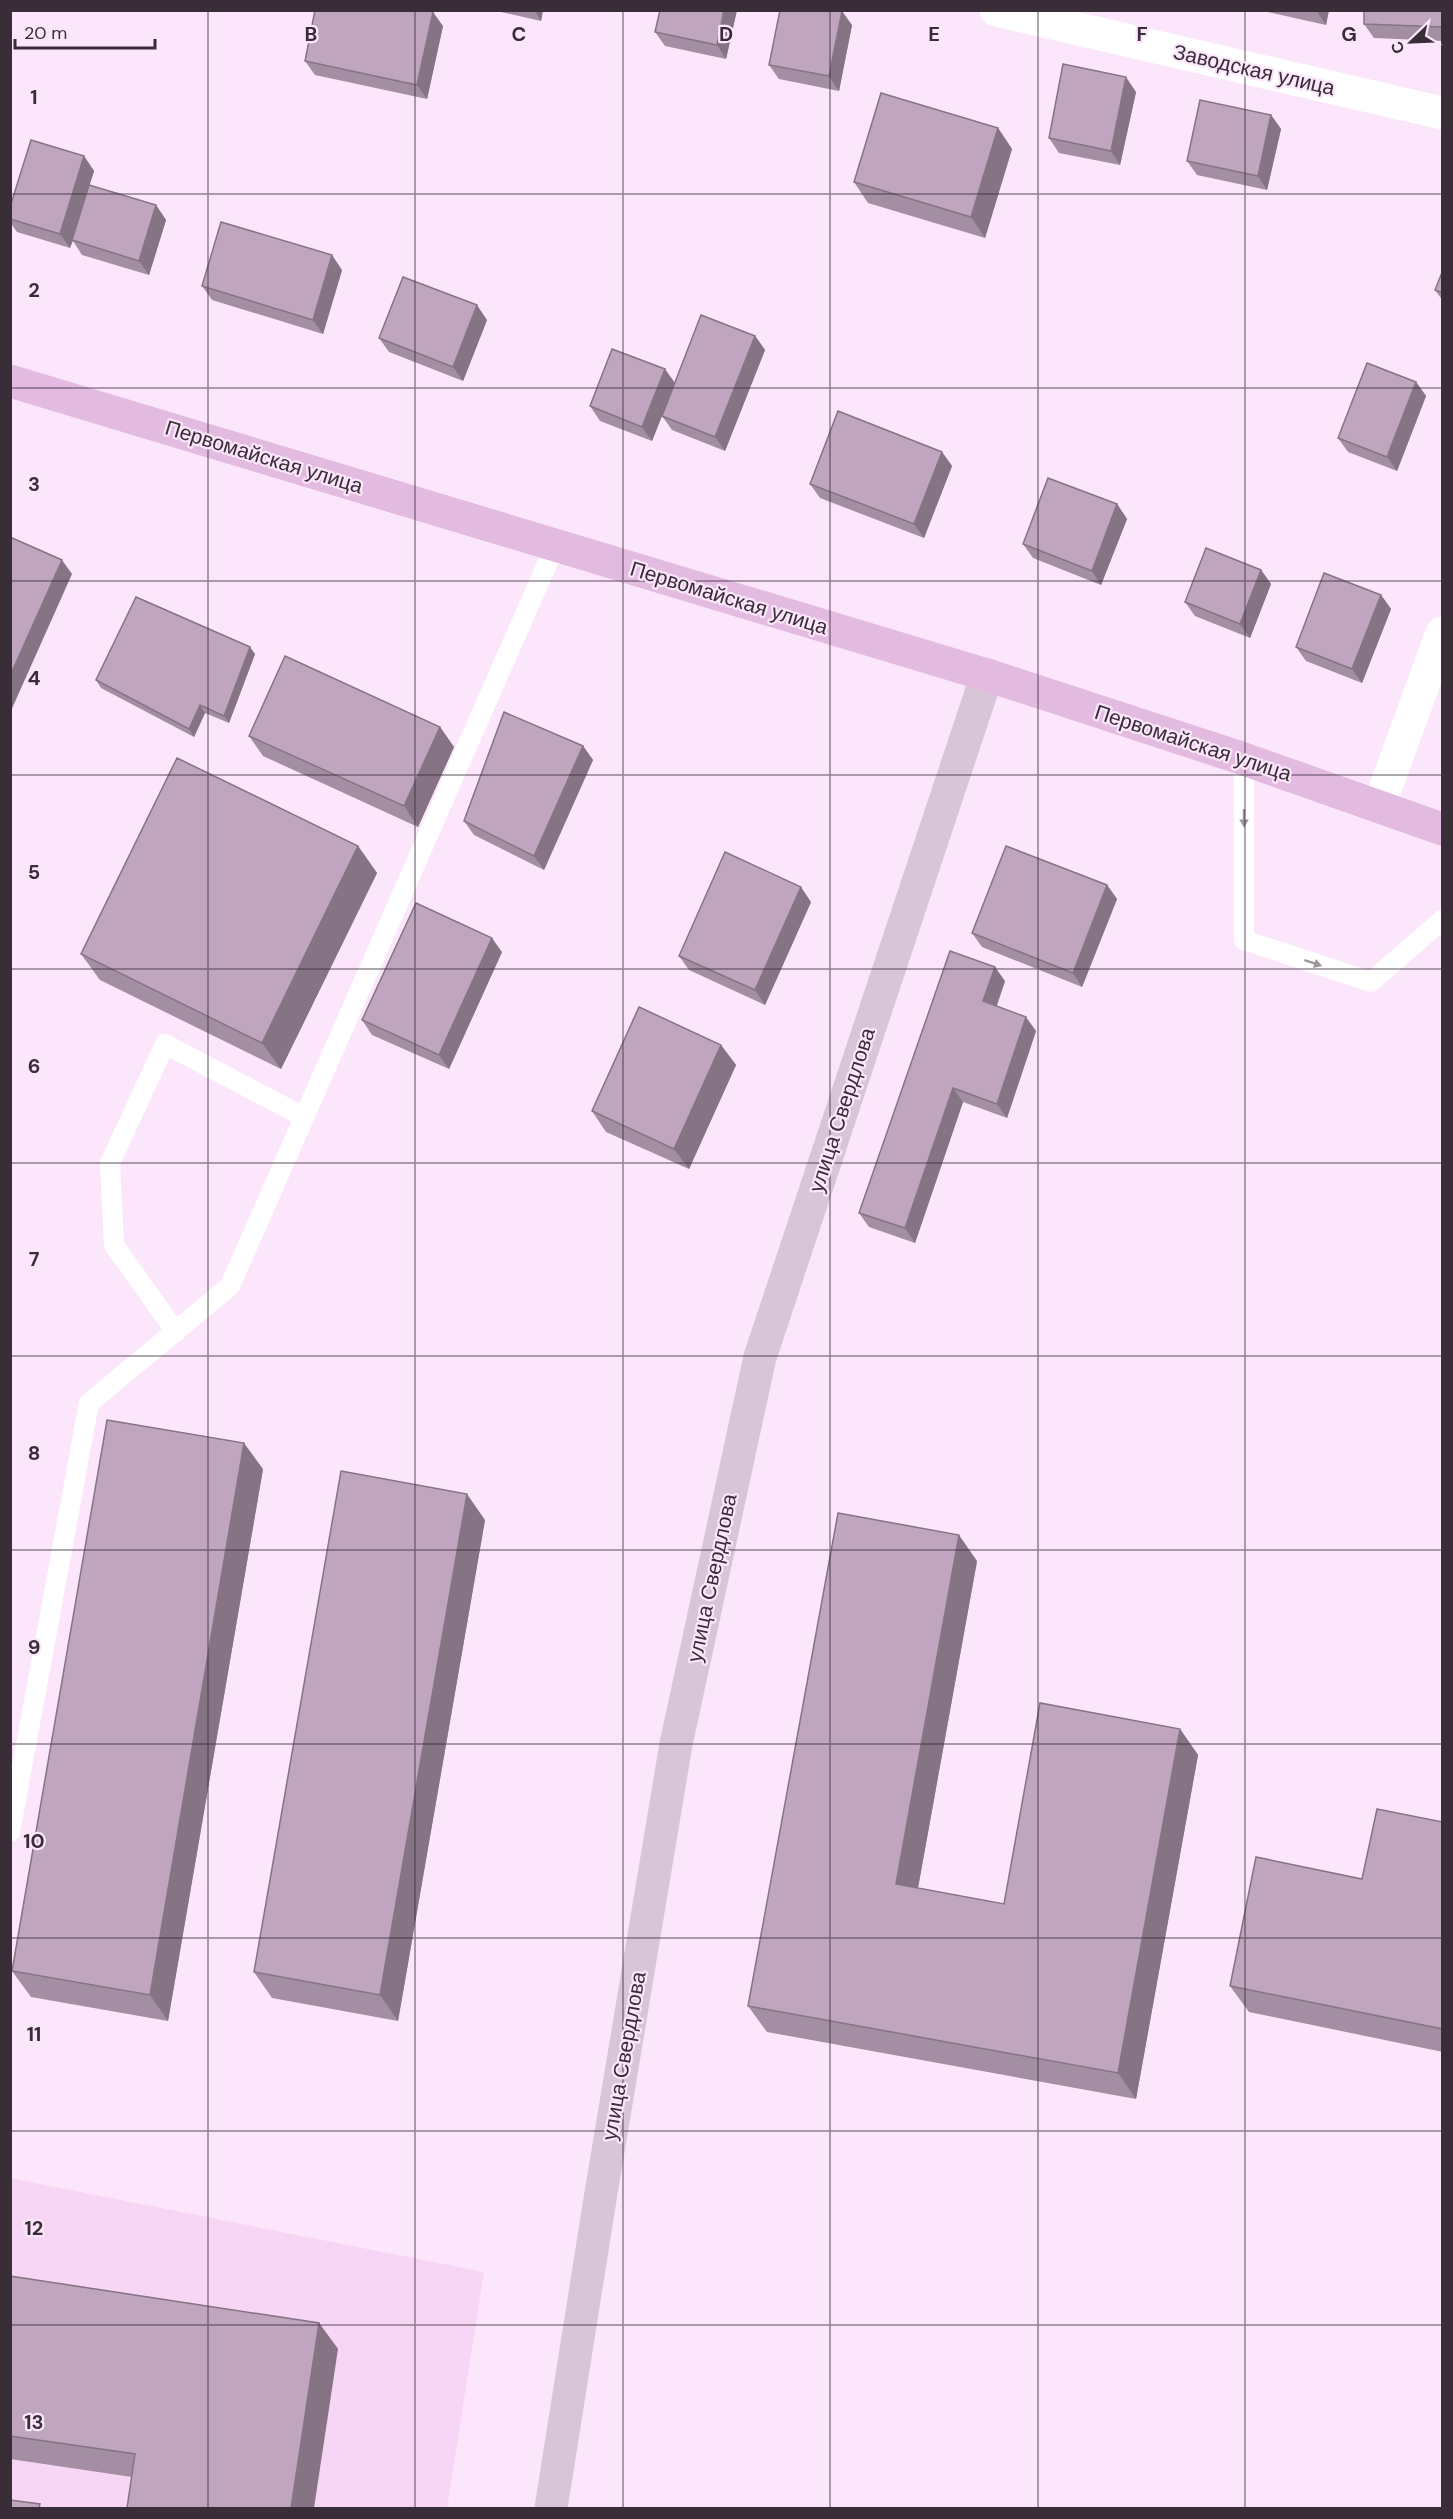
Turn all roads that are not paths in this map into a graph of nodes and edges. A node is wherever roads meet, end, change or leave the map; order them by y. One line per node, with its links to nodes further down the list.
1 (996, 10): 2 (street, Заводская улица)
2 (1443, 113)
3 (10, 381): 4 (main road, Первомайская улица)
4 (555, 546): 6 (main road, Первомайская улица); 11 (lane)
5 (1443, 633): 8 (street)
6 (987, 675): 7 (main road, Первомайская улица); 14 (main road, улица Свердлова)
7 (1244, 759): 8 (main road, Первомайская улица); 10 (lane, one-way to 10)
8 (1379, 806): 9 (main road, Первомайская улица)
9 (1443, 829)
10 (1443, 920)
11 (304, 1117): 12 (lane); 12 (lane)
12 (176, 1332): 13 (lane)
13 (10, 1832)
14 (551, 2508)

